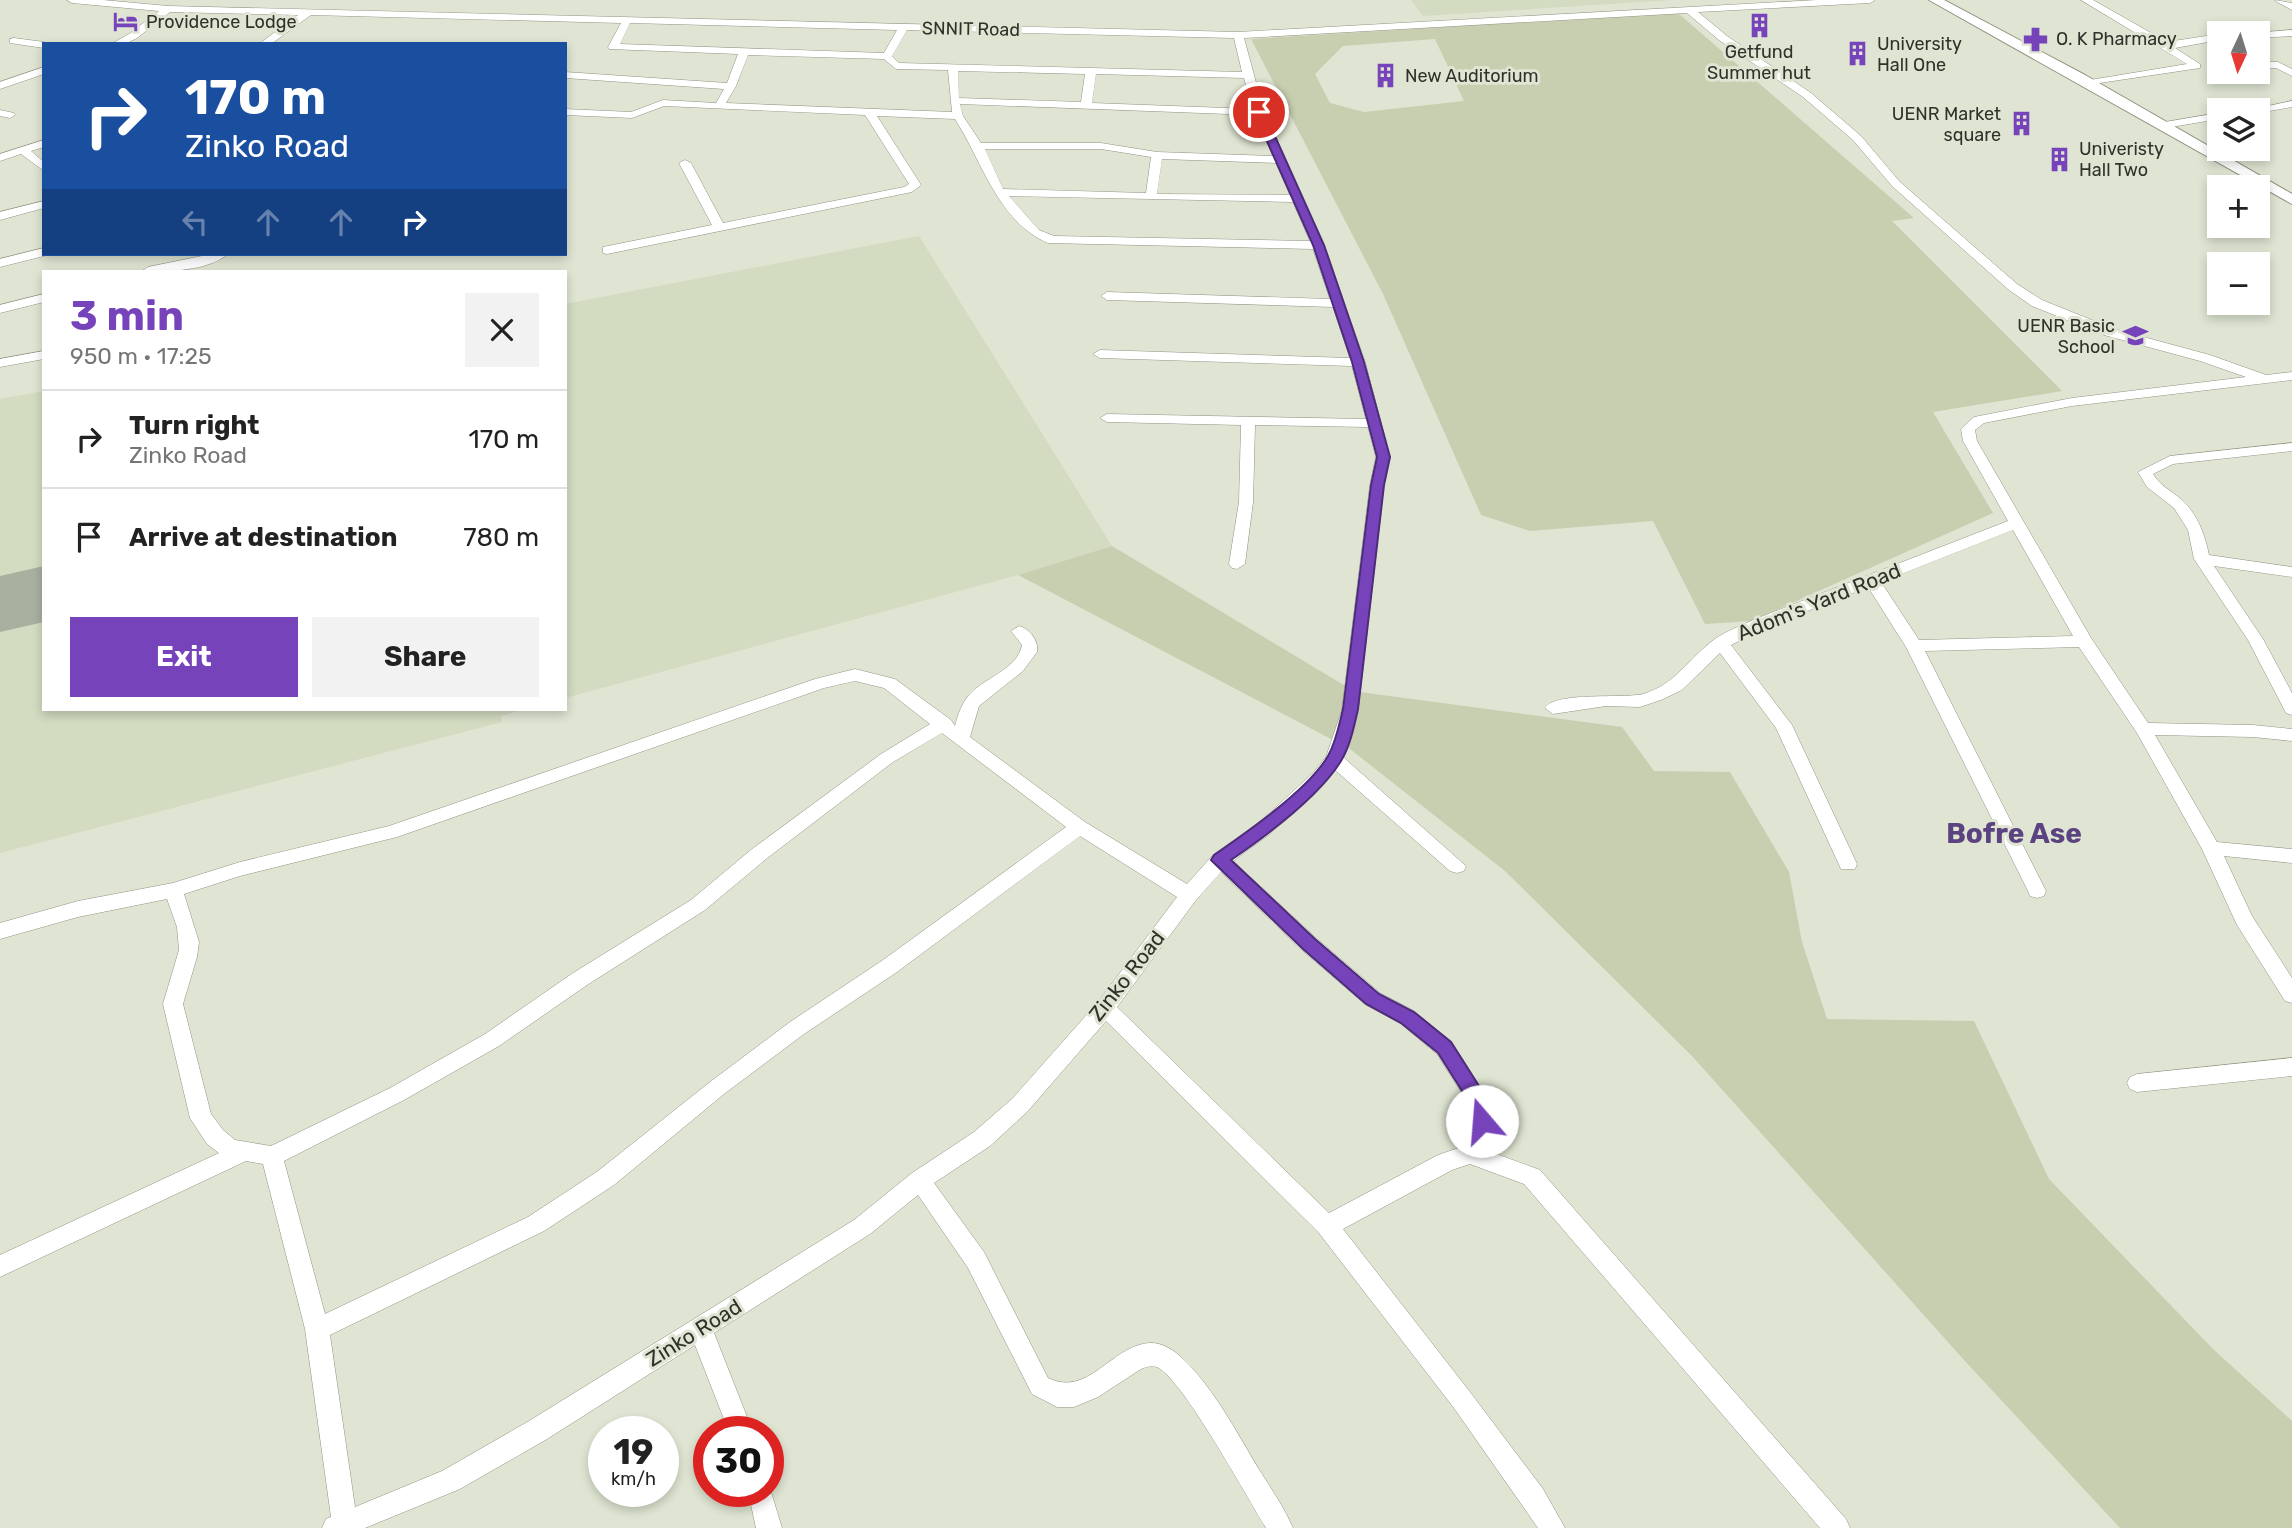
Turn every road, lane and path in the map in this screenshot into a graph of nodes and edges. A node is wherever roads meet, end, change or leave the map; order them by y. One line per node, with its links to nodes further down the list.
1 (72, 0): 11 (street, SNNIT Road)
2 (116, 0): 12 (street, SNNIT Road)
3 (1783, 0): 16 (street, SNNIT Road)
4 (1870, 0): 13 (street, SNNIT Road)
5 (1935, 0): 9 (main road)
6 (2086, 0): 30 (street)
7 (2280, 0): 10 (street)
8 (1922, 1): 9 (main road)
9 (1953, 4): 43 (main road)
10 (2292, 7)
11 (168, 9): 15 (street, SNNIT Road); 27 (street)
12 (351, 10): 14 (street, SNNIT Road); 15 (street, SNNIT Road)
13 (1689, 10): 16 (street, SNNIT Road); 87 (street)
14 (371, 11): 18 (street, SNNIT Road); 20 (street, SNNIT Road)
15 (309, 12): 28 (street)
16 (1576, 14): 17 (street, SNNIT Road)
17 (1561, 15): 19 (street, SNNIT Road); 24 (street, SNNIT Road)
18 (715, 19): 19 (street, SNNIT Road); 20 (street, SNNIT Road)
19 (732, 19): 21 (street, SNNIT Road)
20 (626, 22): 33 (street)
21 (904, 27): 24 (street, SNNIT Road); 32 (street)
22 (2292, 33): 23 (street)
23 (2270, 34)
24 (1238, 35): 40 (street, Zinko Road)
25 (2207, 40): 30 (street)
26 (14, 41): 29 (street)
27 (120, 42)
28 (267, 42)
29 (42, 45)
30 (2162, 46): 43 (street)
31 (744, 52): 32 (street); 33 (street); 45 (street)
32 (887, 56): 35 (street)
33 (620, 63): 39 (street); 45 (street)
34 (2270, 65): 38 (street)
35 (953, 69): 37 (street); 46 (street)
36 (42, 71): 41 (street)
37 (1091, 72): 40 (street); 49 (street)
38 (2292, 73)
39 (567, 75)
40 (1248, 75): 52 (street, Zinko Road)
41 (27, 77): 42 (street); 44 (street)
42 (42, 81)
43 (2086, 81): 56 (main road)
44 (0, 86)
45 (731, 86): 48 (street)
46 (954, 101): 49 (street); 54 (street)
47 (2292, 104): 50 (street)
48 (719, 106): 51 (street); 53 (street)
49 (1086, 106): 52 (street)
50 (2270, 108)
51 (567, 112)
52 (1259, 112): 62 (street, Zinko Road)
53 (870, 114): 54 (street); 71 (street)
54 (958, 116): 58 (street)
55 (2207, 118): 56 (street)
56 (2165, 125): 68 (main road)
57 (42, 144): 59 (street)
58 (978, 146): 60 (street); 65 (street)
59 (23, 150): 61 (street); 64 (street)
60 (1157, 155): 62 (street); 66 (street)
61 (0, 158)
62 (1278, 160): 67 (street, Zinko Road)
63 (685, 163): 71 (street)
64 (42, 166)
65 (999, 192): 66 (street); 72 (street)
66 (1151, 197): 67 (street)
67 (1297, 199): 72 (street, Zinko Road)
68 (2292, 200)
69 (42, 205): 70 (street)
70 (0, 216)
71 (719, 227): 73 (street)
72 (1318, 245): 80 (street, Zinko Road)
73 (607, 250)
74 (42, 252): 76 (street)
75 (217, 256): 77 (street)
76 (0, 263)
77 (154, 270)
78 (1107, 296): 80 (street)
79 (42, 298): 81 (street)
80 (1337, 303): 84 (street, Zinko Road)
81 (0, 309)
82 (1100, 354): 84 (street)
83 (42, 355): 85 (street)
84 (1358, 362): 90 (street, Zinko Road)
85 (0, 363)
86 (2292, 376): 87 (street)
87 (2264, 379): 92 (street)
88 (1107, 418): 89 (street)
89 (1248, 421): 90 (street); 94 (street)
90 (1374, 423): 107 (street, Zinko Road)
91 (2292, 447): 93 (street)
92 (2016, 523): 96 (street, Adom's Yard Road); 98 (street)
93 (2202, 559): 95 (street); 102 (street)
94 (1237, 564)
95 (2292, 572)
96 (1871, 579): 99 (street, Adom's Yard Road); 100 (street)
97 (1019, 631): 106 (street)
98 (2084, 641): 100 (street); 104 (street)
99 (1721, 643): 101 (street, Adom's Yard Road); 112 (street)
100 (1914, 646): 115 (street)
101 (1553, 708)
102 (2292, 709)
103 (944, 724): 106 (street); 114 (street); 124 (street)
104 (2143, 729): 105 (street); 109 (street)
105 (2292, 735)
106 (961, 738): 108 (street)
107 (1334, 759): 111 (street, Zinko Road); 113 (street)
108 (1079, 827): 116 (street); 128 (street)
109 (2211, 848): 110 (street); 118 (street)
110 (2292, 856)
111 (1220, 860): 116 (street, Zinko Road); 123 (street)
112 (1848, 864)
113 (1457, 866)
114 (173, 890): 117 (street); 122 (street)
115 (2037, 891)
116 (1189, 895): 119 (street, Zinko Road)
117 (0, 931)
118 (2292, 995)
119 (1105, 1007): 125 (street, Zinko Road); 126 (street)
120 (2292, 1066): 121 (street)
121 (2137, 1083)
122 (244, 1152): 124 (street); 127 (street)
123 (1480, 1155): 126 (street); 136 (street)
124 (272, 1156): 128 (street)
125 (920, 1180): 129 (street, Zinko Road); 134 (street)
126 (1327, 1226): 135 (street)
127 (0, 1266)
128 (317, 1329): 132 (street)
129 (701, 1329): 130 (street); 132 (street, Zinko Road)
130 (735, 1416)
131 (764, 1507): 133 (street)
132 (340, 1526)
133 (769, 1528)
134 (1280, 1528)
135 (1552, 1528)
136 (1837, 1528)

